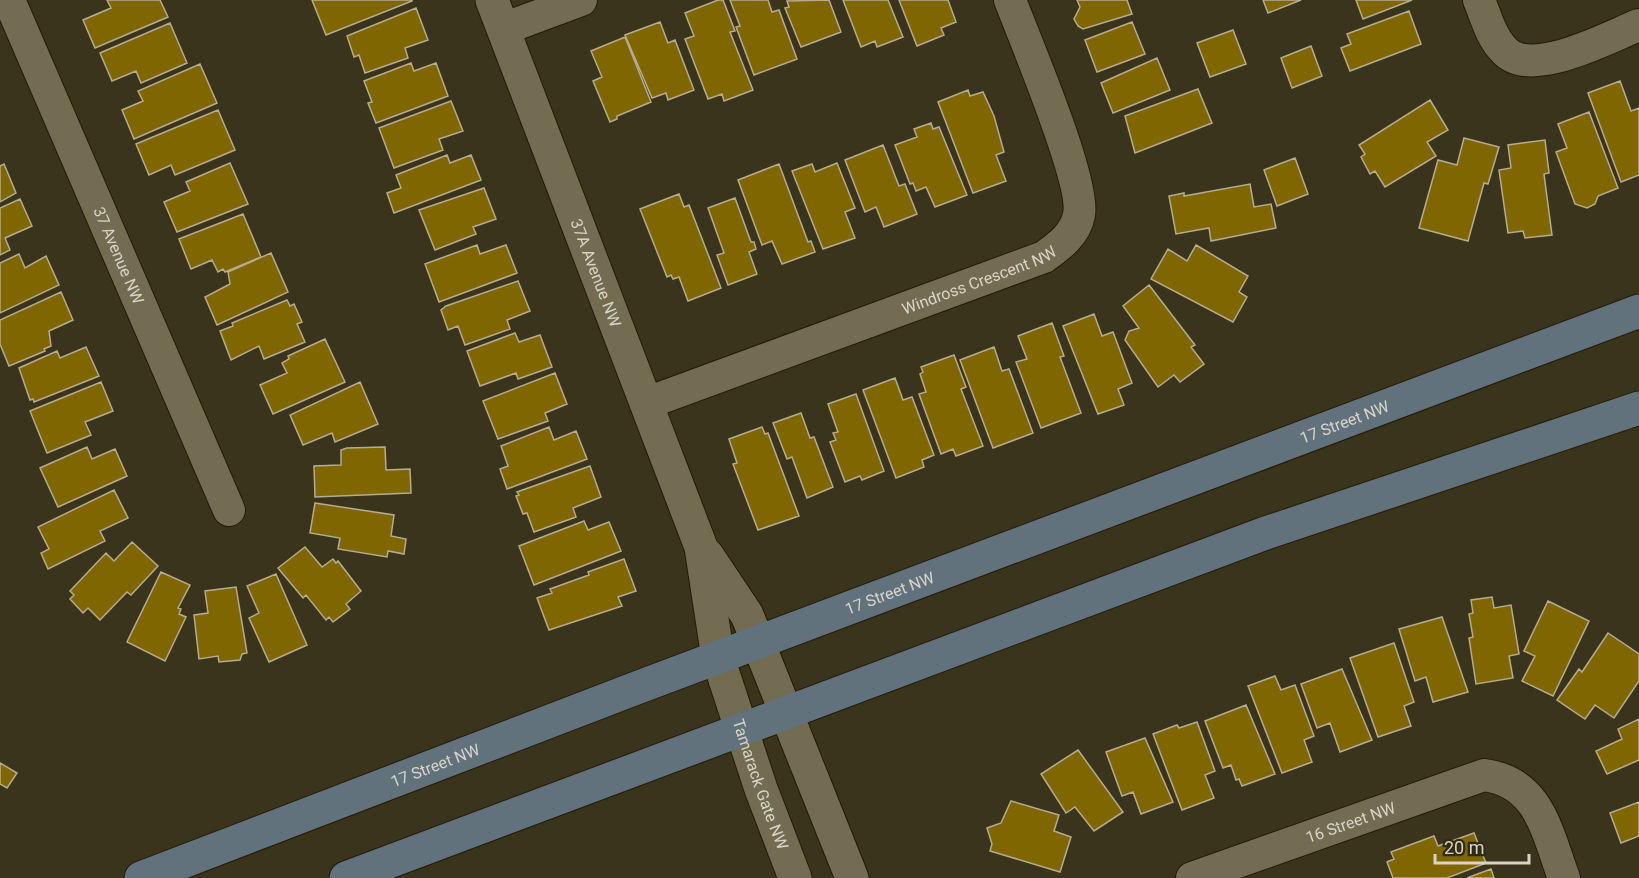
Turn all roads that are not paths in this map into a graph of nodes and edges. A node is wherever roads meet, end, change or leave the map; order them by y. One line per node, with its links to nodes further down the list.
1 (9, 0): 10 (street, 37 Avenue NW)
2 (581, 0): 5 (street)
3 (1010, 0): 8 (street, Windross Crescent NW)
4 (1479, 0): 6 (street)
5 (498, 15): 8 (street, 37A Avenue NW)
6 (1639, 25)
7 (1639, 311): 12 (main road, 17 Street NW)
8 (647, 403): 11 (street, 37A Avenue NW)
9 (1639, 408): 15 (main road)
10 (229, 510)
11 (701, 547): 12 (street, 37A Avenue NW); 13 (street, 37A Avenue NW)
12 (759, 642): 13 (main road, 17 Street NW); 15 (street, 37A Avenue NW)
13 (718, 658): 14 (street, 37A Avenue NW); 17 (main road, 17 Street NW)
14 (727, 689): 16 (street, Tamarack Gate NW)
15 (787, 714): 16 (main road); 20 (street)
16 (741, 731): 18 (main road); 19 (street, Tamarack Gate NW)
17 (141, 878)
18 (346, 878)
19 (795, 878)
20 (852, 878)
21 (1192, 878): 22 (street, 16 Street NW)
22 (1564, 878)

